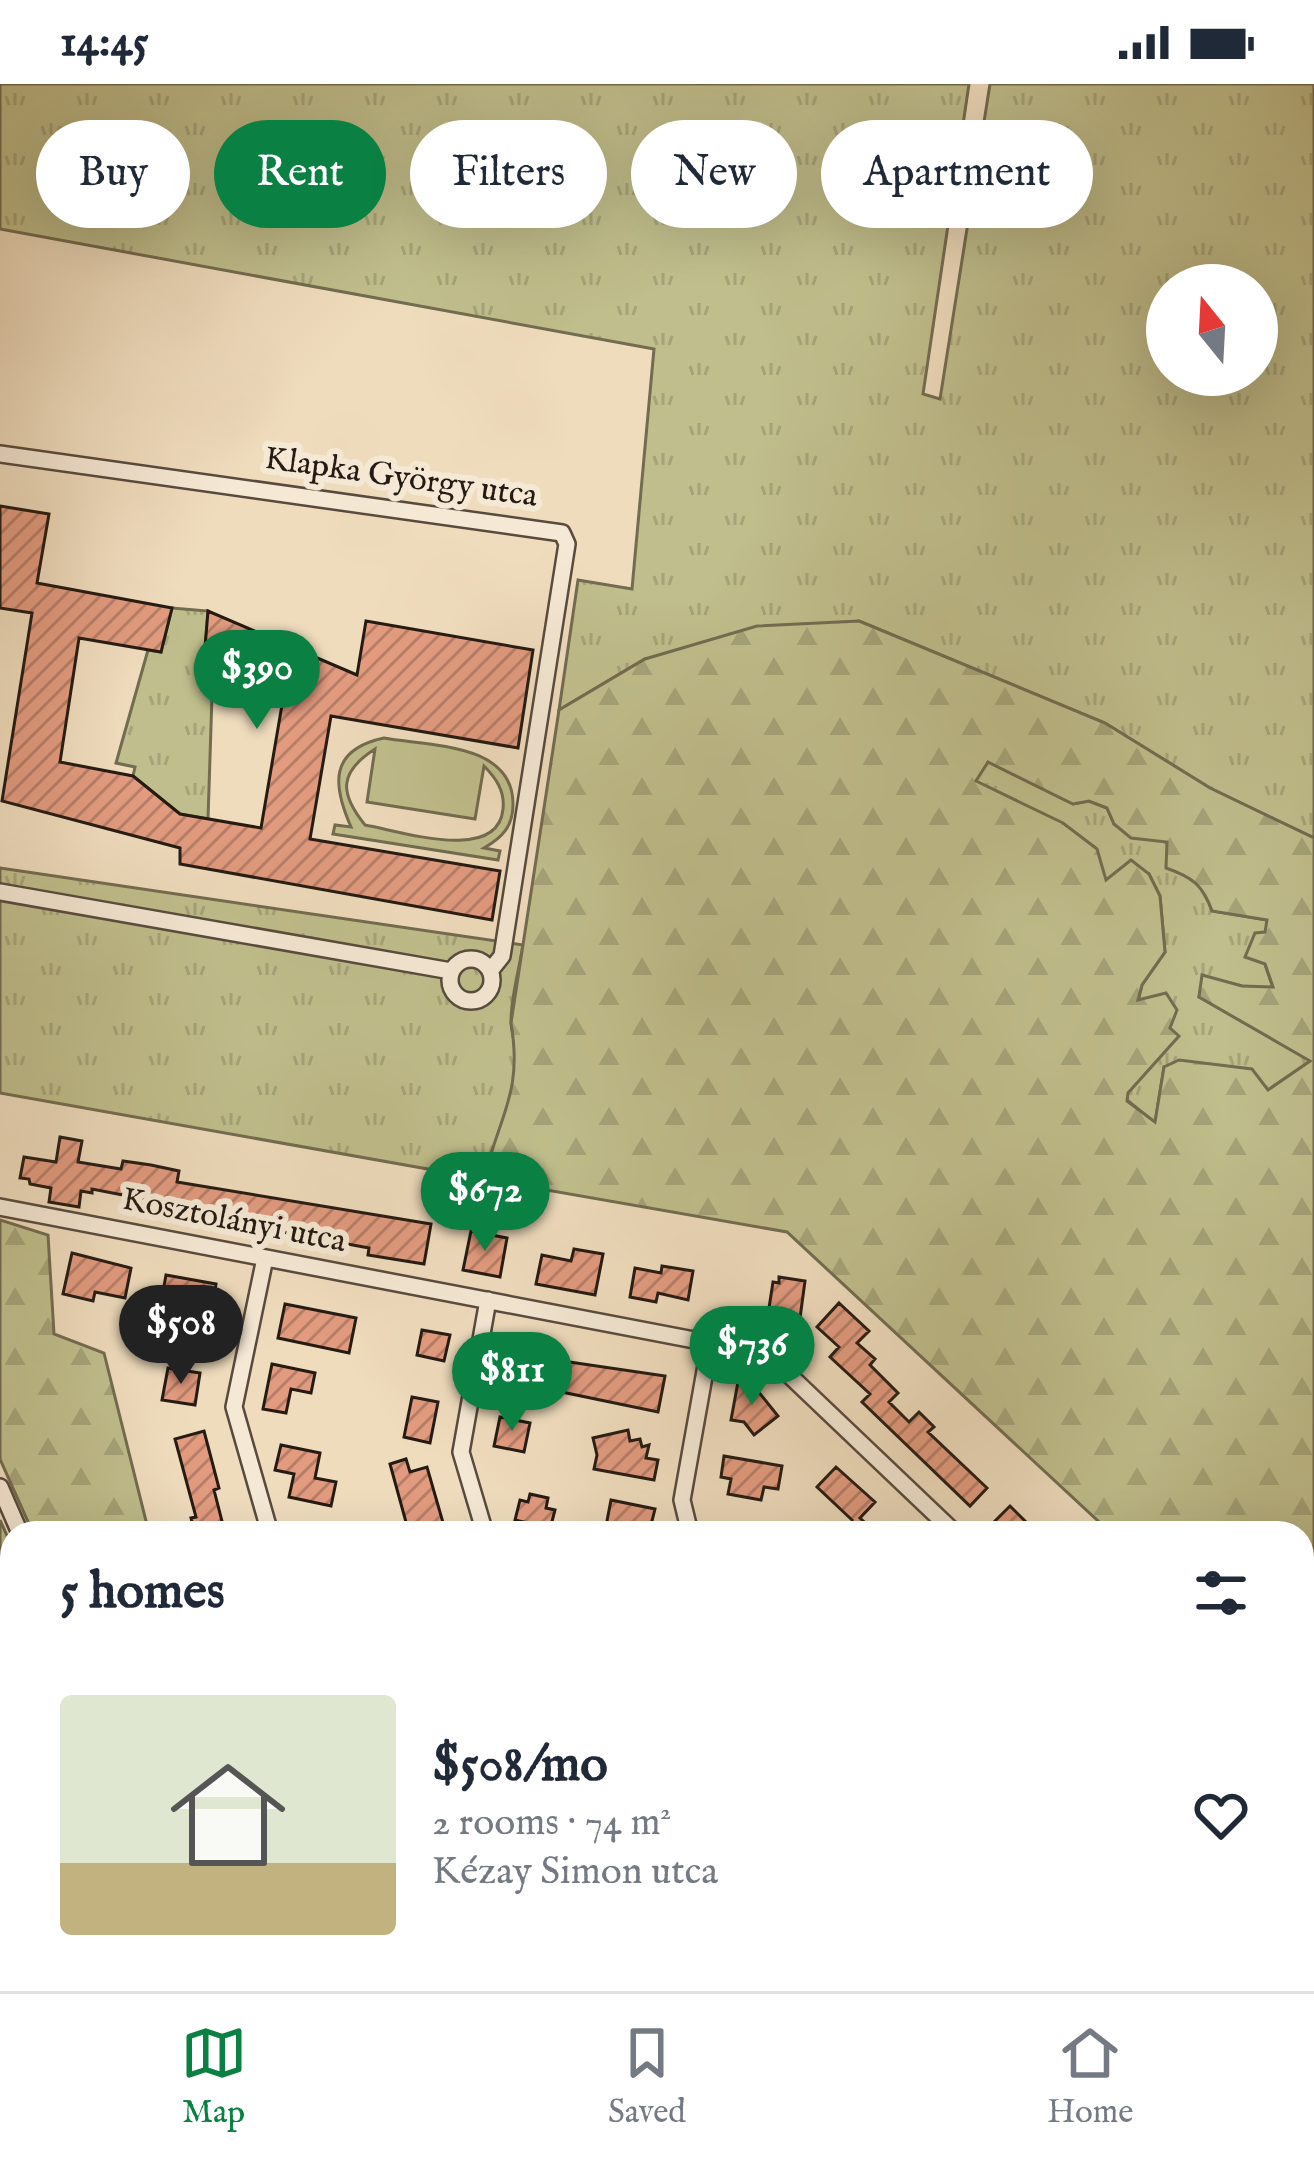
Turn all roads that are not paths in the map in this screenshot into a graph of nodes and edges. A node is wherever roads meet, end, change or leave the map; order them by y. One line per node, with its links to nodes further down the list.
1 (0, 454): 4 (street, Klapka György utca)
2 (0, 892): 3 (street)
3 (451, 971): 4 (street); 4 (street)
4 (490, 971)
5 (0, 1207): 6 (street, Kosztolányi utca)
6 (265, 1258): 7 (street, Kosztolányi utca); 11 (street)
7 (488, 1300): 8 (street, Kosztolányi utca); 12 (street)
8 (710, 1343): 13 (street); 14 (street, Kosztolányi utca)
9 (0, 1487): 10 (street)
10 (15, 1521)
11 (267, 1521)
12 (481, 1521)
13 (687, 1521)
14 (942, 1521)

